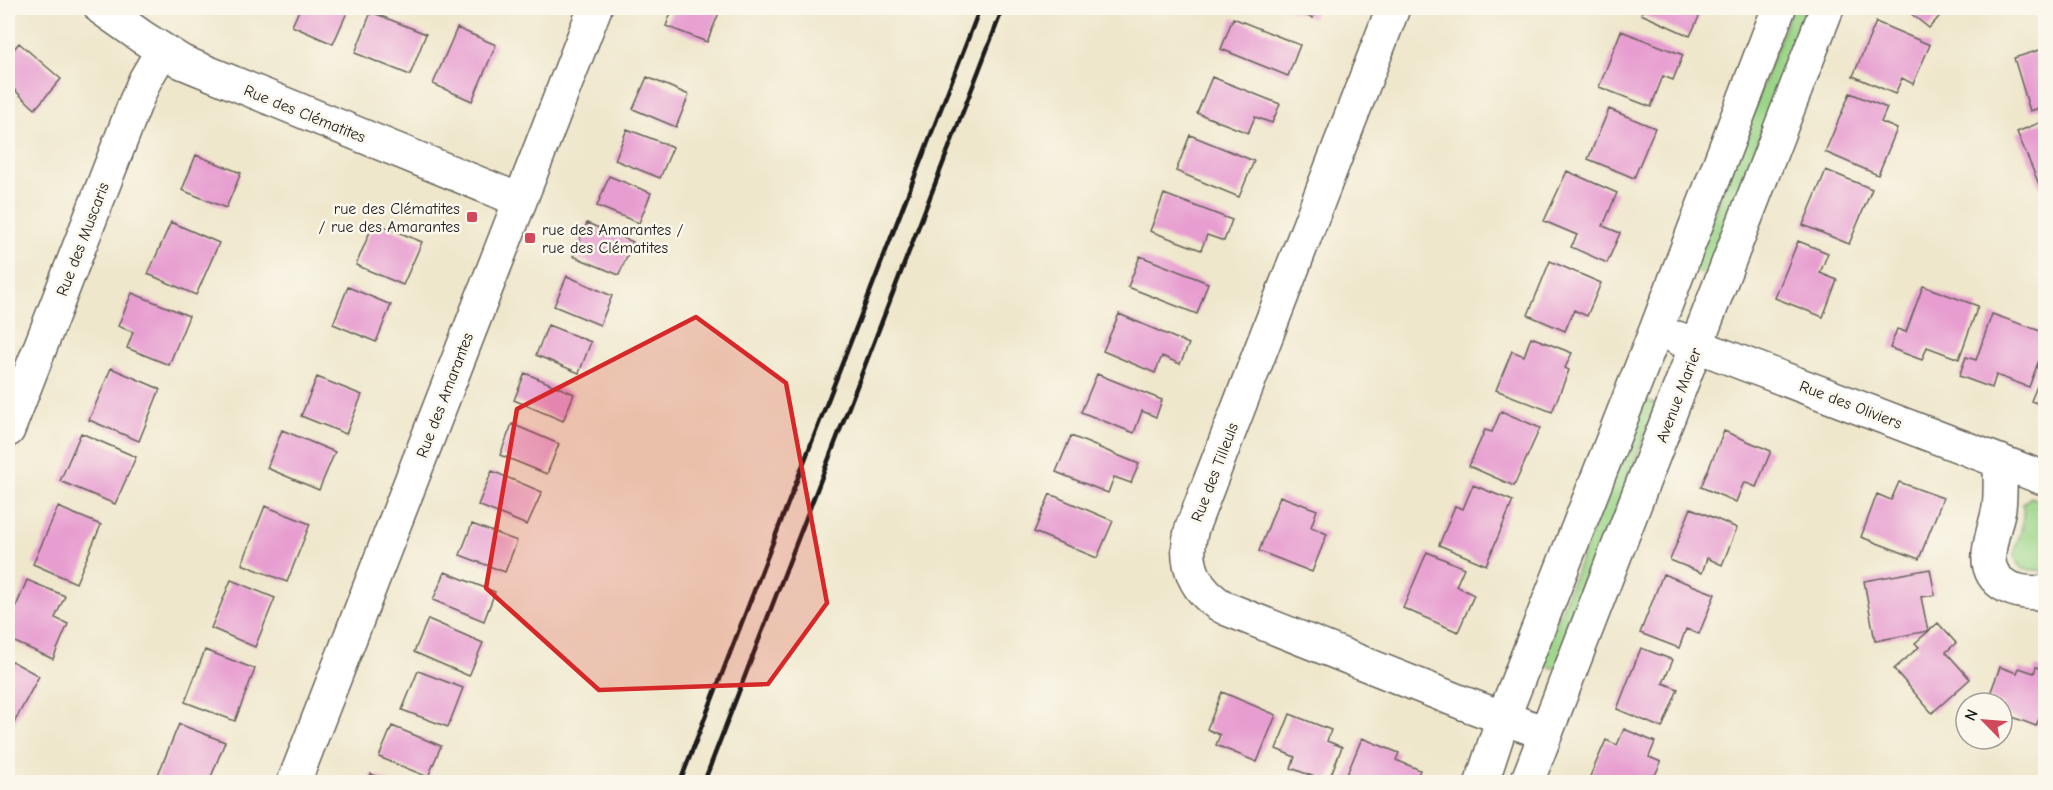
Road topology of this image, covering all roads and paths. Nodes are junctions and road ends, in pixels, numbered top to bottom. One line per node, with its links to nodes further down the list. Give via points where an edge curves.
1 (101, 8): 6 (street, Rue des Clématites)
2 (595, 8): 7 (street, Rue des Amarantes)
3 (1393, 8): 14 (street, Rue des Tilleuls, via 1196,518 1188,555 1202,590 1216,603)
4 (1779, 8): 8 (street)
5 (1827, 8): 9 (street, Avenue Marier)
6 (162, 51): 7 (street, Rue des Clématites); 10 (street, Rue des Muscaris, via 136,101)
7 (519, 200): 16 (street, Rue des Amarantes)
8 (1656, 330): 9 (street, Rue des Oliviers); 14 (street)
9 (1697, 346): 11 (street, Rue des Oliviers); 15 (street, Avenue Marier)
10 (8, 430)
11 (2000, 461): 12 (street, Rue des Oliviers); 13 (street, via 1999,506 1990,566 1998,582 2008,588)
12 (2046, 479)
13 (2046, 592)
14 (1503, 718): 15 (street, Rue des Tilleuls); 17 (street)
15 (1545, 733): 18 (street, Avenue Marier)
16 (294, 783)
17 (1482, 783)
18 (1527, 783)

